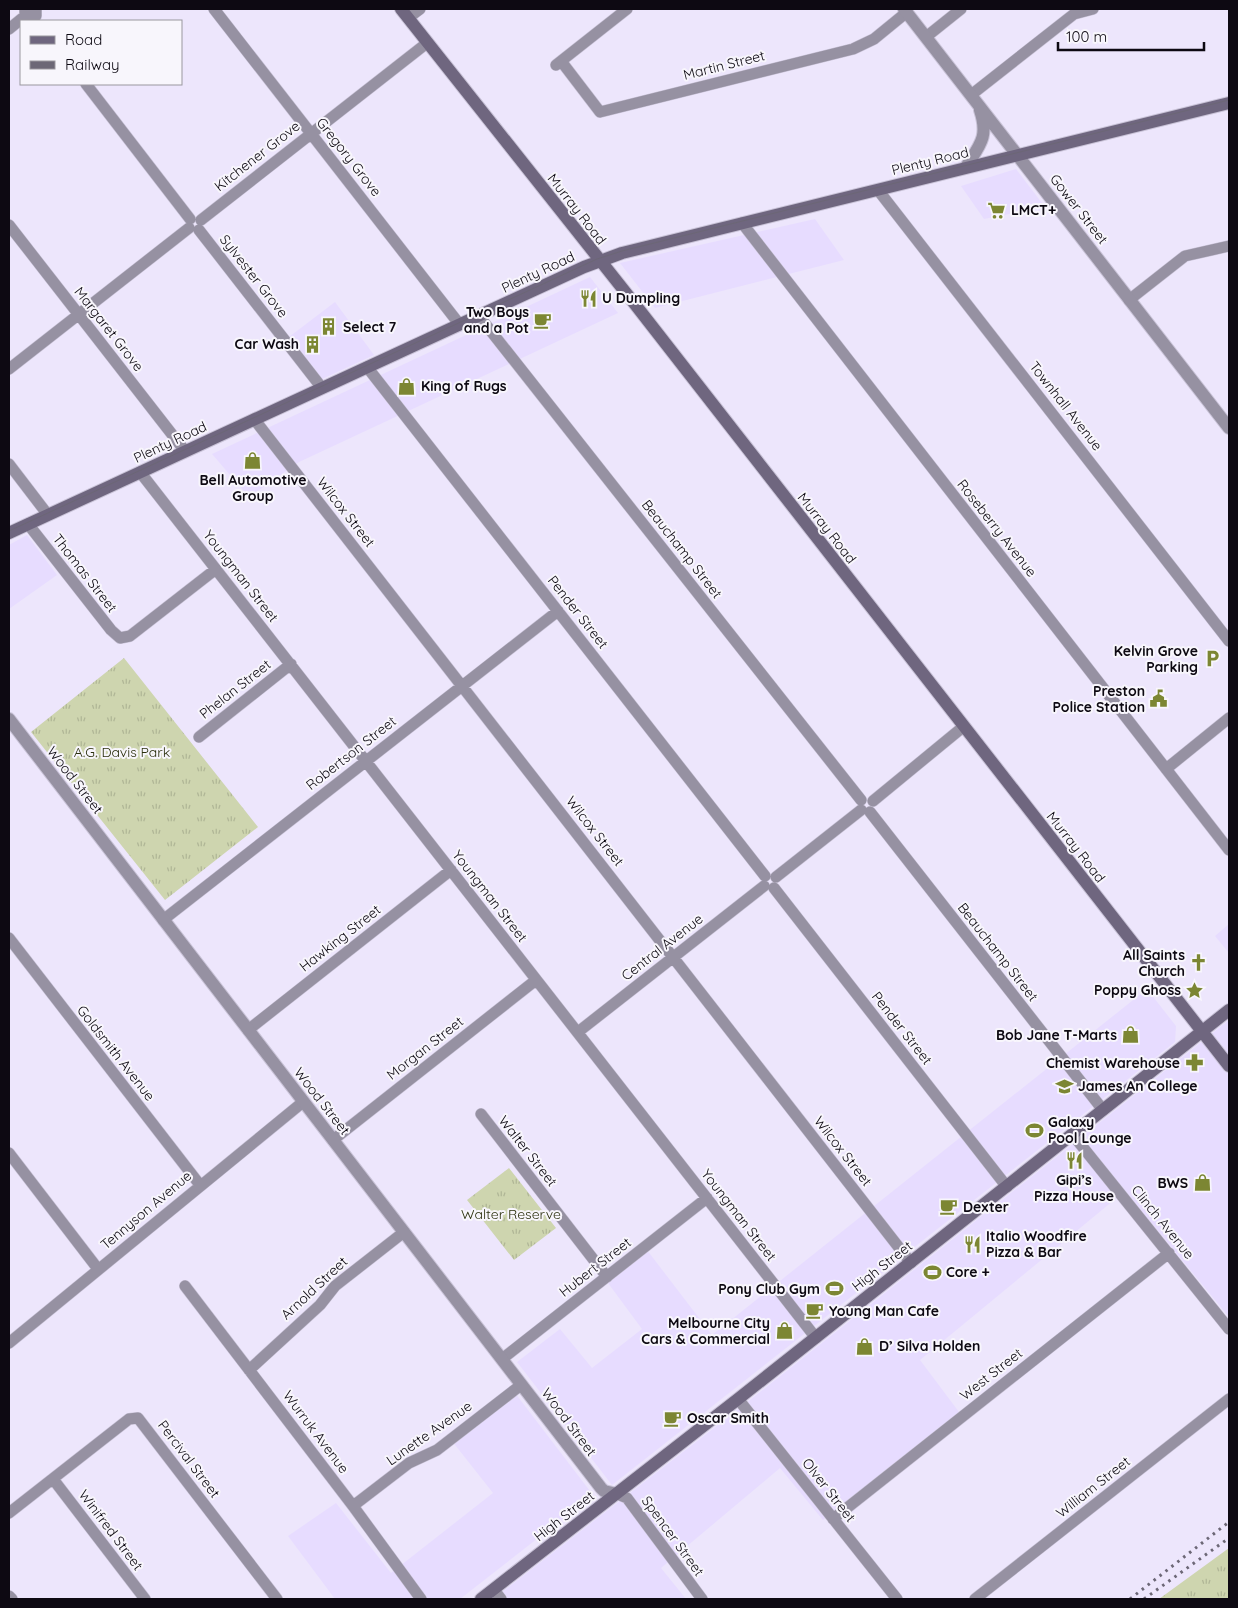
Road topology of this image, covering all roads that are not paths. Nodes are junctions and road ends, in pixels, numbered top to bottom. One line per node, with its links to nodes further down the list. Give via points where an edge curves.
1 (214, 9): 17 (street, Gregory Grove)
2 (420, 9): 8 (street)
3 (627, 9): 6 (street, Martin Street, via 558,64 600,112 853,49 874,39)
4 (961, 9): 12 (street)
5 (1094, 9): 15 (street, via 1074,14)
6 (906, 10): 12 (street, Gower Street)
7 (33, 13): 9 (street)
8 (404, 14): 13 (main road, Murray Road)
9 (22, 20)
10 (20, 22): 11 (street)
11 (9, 29)
12 (926, 37): 15 (street, Gower Street)
13 (427, 43): 17 (street, Kitchener Grove); 25 (main road, Murray Road)
14 (87, 85): 21 (street, Sylvester Grove)
15 (974, 98): 18 (street, Gower Street); 19 (street, via 983,120 984,136 980,148)
16 (1229, 103): 18 (main road, Plenty Road)
17 (312, 133): 21 (street, Kitchener Grove); 29 (street, Gregory Grove)
18 (1018, 155): 19 (main road, Plenty Road); 26 (street, Gower Street)
19 (966, 167): 20 (main road, Plenty Road)
20 (878, 190): 22 (main road, Plenty Road); 43 (street, Townhall Avenue)
21 (195, 224): 27 (street, Kitchener Grove); 32 (street, Sylvester Grove)
22 (742, 224): 25 (main road, Plenty Road); 51 (street, Roseberry Avenue)
23 (9, 225): 27 (street, Margaret Grove)
24 (1229, 246): 26 (street, via 1186,256)
25 (599, 261): 28 (main road, Plenty Road); 48 (main road, Murray Road)
26 (1130, 300): 34 (street, Gower Street)
27 (78, 314): 31 (street, Kitchener Grove); 35 (street, Margaret Grove)
28 (479, 316): 29 (main road, Plenty Road); 52 (street, Beauchamp Street)
29 (460, 325): 30 (main road, Plenty Road)
30 (367, 367): 32 (main road, Plenty Road); 42 (street, Pender Street)
31 (9, 369)
32 (322, 388): 33 (main road, Plenty Road)
33 (254, 419): 35 (main road, Plenty Road); 45 (street, Wilcox Street)
34 (1229, 428)
35 (185, 451): 37 (main road, Plenty Road)
36 (9, 464): 38 (street)
37 (140, 472): 38 (main road, Plenty Road); 41 (street, Youngman Street)
38 (48, 515): 39 (main road, Plenty Road)
39 (28, 524): 40 (main road, Plenty Road); 41 (street, Thomas Street, via 120,638 130,636)
40 (9, 533)
41 (216, 568): 44 (street, Youngman Street)
42 (558, 611): 45 (street, Robertson Street); 55 (street, Pender Street)
43 (1229, 642)
44 (291, 664): 49 (street, Phelan Street); 50 (street, Youngman Street)
45 (462, 686): 50 (street, Robertson Street); 58 (street, Wilcox Street)
46 (1229, 718): 51 (street)
47 (9, 719): 56 (street, Wood Street)
48 (963, 727): 52 (street, via 873,801 874,808); 63 (main road, Murray Road)
49 (199, 737)
50 (366, 760): 54 (street, Youngman Street); 56 (street, Robertson Street)
51 (1166, 769): 53 (street, Roseberry Avenue)
52 (864, 808): 55 (street, Central Avenue); 66 (street, Beauchamp Street)
53 (1229, 850)
54 (451, 870): 59 (street, Youngman Street); 61 (street, Hawking Street)
55 (770, 882): 58 (street, Central Avenue); 73 (street, Pender Street)
56 (163, 920): 61 (street, Wood Street)
57 (9, 938): 72 (street, Goldsmith Avenue)
58 (674, 957): 62 (street, Central Avenue); 77 (street, Wilcox Street)
59 (536, 980): 62 (street, Youngman Street); 69 (street, Morgan Street)
60 (1229, 1010): 63 (main road, High Street)
61 (248, 1030): 65 (street, Wood Street)
62 (578, 1032): 74 (street, Youngman Street)
63 (1202, 1033): 64 (main road, Murray Road); 66 (main road, High Street)
64 (1229, 1066)
65 (303, 1102): 69 (street, Wood Street); 72 (street, Tennyson Avenue)
66 (1103, 1110): 68 (main road, High Street)
67 (481, 1114): 79 (street, Walter Street)
68 (1073, 1135): 73 (main road, High Street); 76 (street, Clinch Avenue)
69 (332, 1140): 75 (street, Wood Street)
70 (9, 1154): 71 (street)
71 (13, 1167): 78 (street)
72 (200, 1185): 78 (street, Tennyson Avenue)
73 (1007, 1187): 77 (main road, High Street)
74 (707, 1198): 79 (street, Hubert Street); 82 (street, Youngman Street)
75 (404, 1232): 84 (street, Wood Street); 85 (street, Arnold Street, via 335,1286 320,1305)
76 (1168, 1253): 81 (street, Clinch Avenue); 93 (street, West Street)
77 (911, 1263): 82 (main road, High Street)
78 (98, 1269): 83 (street, Tennyson Avenue)
79 (607, 1277): 84 (street, Hubert Street)
80 (185, 1286): 85 (street, Wurruk Avenue)
81 (1229, 1329)
82 (816, 1338): 87 (main road, High Street)
83 (9, 1343)
84 (502, 1360): 86 (street, Wood Street)
85 (250, 1370): 91 (street, Wurruk Avenue)
86 (521, 1384): 90 (street, Wood Street, via 601,1488); 91 (street, Lunette Avenue, via 437,1450 409,1463)
87 (738, 1399): 90 (main road, High Street); 93 (street, Olver Street)
88 (1229, 1399): 101 (street, William Street)
89 (53, 1479): 92 (street, Percival Street); 95 (street, Winifred Street); 96 (street, Percival Street, via 129,1418 138,1418)
90 (616, 1494): 94 (main road, High Street); 99 (street, Spencer Street, via 627,1498)
91 (353, 1506): 97 (street, Wurruk Avenue)
92 (9, 1513)
93 (833, 1519): 100 (street, Olver Street)
94 (497, 1594): 98 (main road, High Street)
95 (144, 1599)
96 (277, 1599)
97 (421, 1599)
98 (481, 1599)
99 (702, 1599)
100 (897, 1599)
101 (976, 1599)

